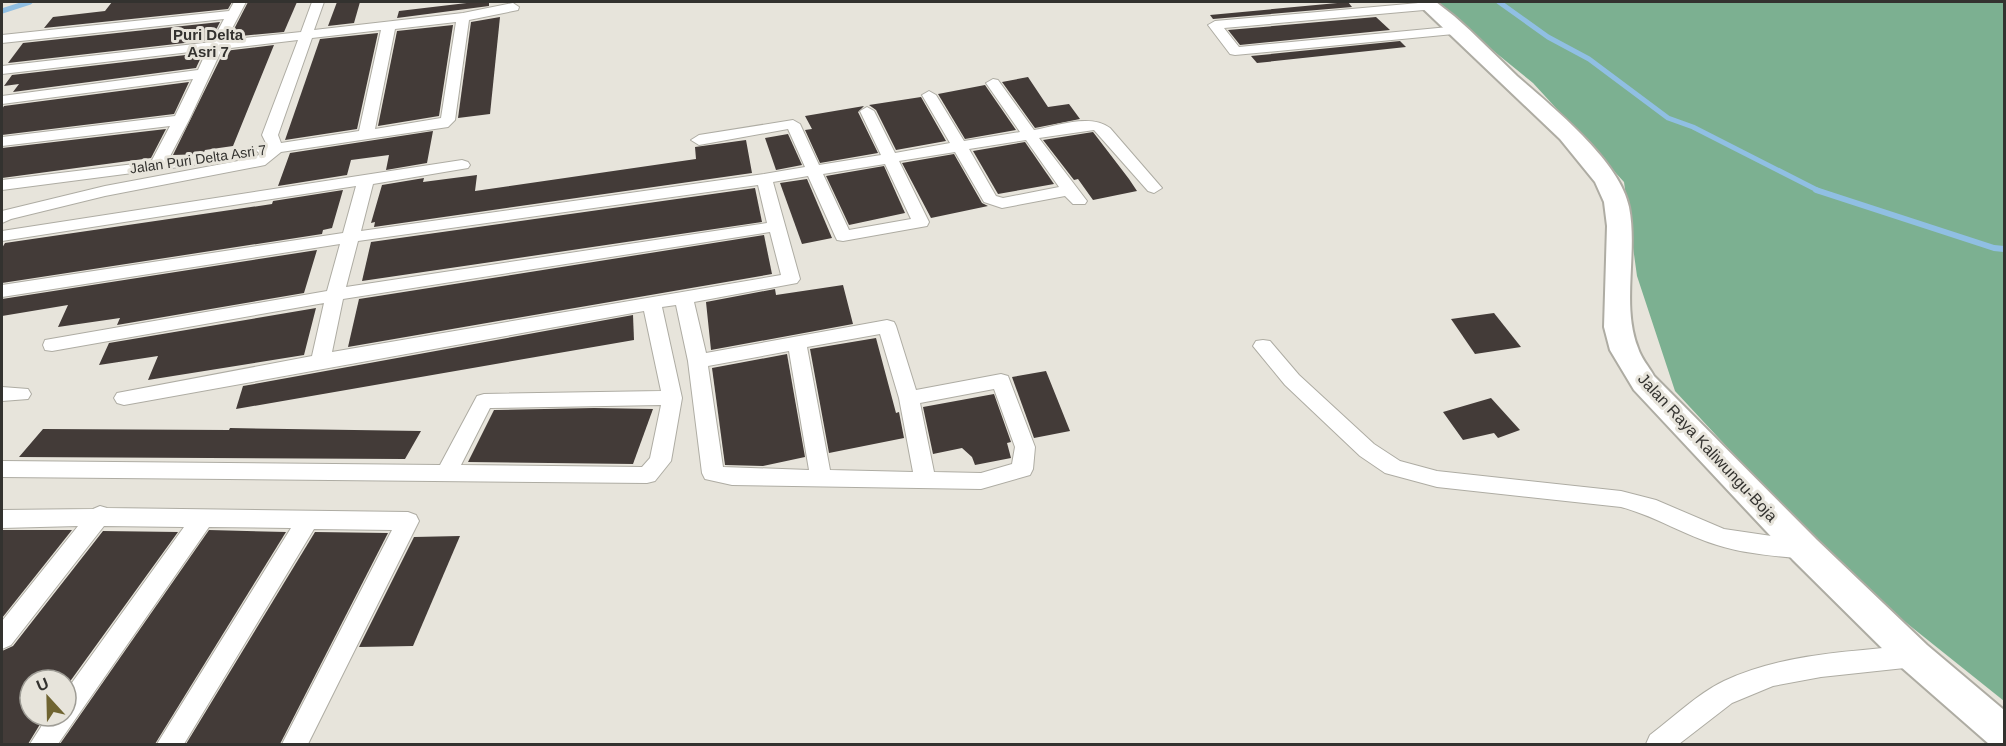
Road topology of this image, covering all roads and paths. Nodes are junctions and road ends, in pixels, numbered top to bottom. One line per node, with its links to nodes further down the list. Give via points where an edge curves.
1 (318, 2): 8 (street, Jalan Puri Delta Asri 7)
2 (1427, 4): 7 (main road, Jalan Raya Kaliwungu-Boja); 7 (street, via 1215,25 1235,51)
3 (513, 7): 5 (street)
4 (237, 8): 9 (street); 10 (street)
5 (463, 17): 6 (street); 19 (street, via 448,120 443,124)
6 (389, 25): 8 (street); 19 (street)
7 (1459, 30): 56 (main road, Jalan Raya Kaliwungu-Boja, via 1581,150 1612,194 1619,226 1618,327 1633,368)
8 (305, 35): 10 (street); 23 (street, Jalan Puri Delta Asri 7, via 270,135)
9 (2, 39)
10 (218, 45): 11 (street); 12 (street)
11 (2, 70)
12 (202, 74): 15 (street); 17 (street)
13 (993, 83): 18 (street)
14 (930, 95): 22 (street)
15 (2, 99)
16 (867, 111): 24 (street)
17 (182, 120): 21 (street); 26 (street)
18 (1028, 134): 22 (street); 22 (street, via 1074,196 1002,203 990,199); 31 (street, via 1098,126)
19 (366, 135): 23 (street)
20 (699, 140): 27 (street, via 793,124)
21 (2, 141)
22 (959, 146): 24 (street)
23 (276, 148): 26 (street, Jalan Puri Delta Asri 7); 32 (street, via 259,162 105,191)
24 (892, 158): 27 (street); 27 (street, via 921,222 843,236)
25 (462, 165): 29 (street)
26 (157, 166): 30 (street, Jalan Puri Delta Asri 7)
27 (814, 171): 28 (street)
28 (764, 178): 33 (street); 35 (street)
29 (366, 180): 34 (street); 35 (street)
30 (2, 185)
31 (1154, 188)
32 (2, 218)
33 (778, 226): 37 (street); 38 (street, via 791,279)
34 (2, 236)
35 (351, 237): 36 (street); 37 (street)
36 (2, 291)
37 (335, 294): 41 (street); 43 (street)
38 (684, 298): 39 (street); 44 (street)
39 (652, 304): 43 (street); 46 (street)
40 (797, 342): 44 (street); 47 (street, via 887,326); 50 (street)
41 (52, 345)
42 (1263, 346): 56 (street, via 1359,443 1393,467 1437,479 1621,500 1648,506 1720,537)
43 (321, 361): 45 (street)
44 (698, 361): 50 (street, via 713,473 732,477)
45 (124, 398)
46 (672, 398): 49 (street, via 484,401); 49 (street, via 660,461 647,475)
47 (909, 398): 51 (street); 51 (street, via 1001,381 1025,447 1022,469 981,481)
48 (2, 469): 49 (street)
49 (447, 471)
50 (820, 478): 51 (street)
51 (925, 480)
52 (100, 515): 53 (street); 54 (street); 57 (street)
53 (2, 519)
54 (202, 519): 55 (street); 59 (street)
55 (307, 521): 63 (street); 64 (street, via 408,521)
56 (1805, 550): 58 (main road, Jalan Raya Kaliwungu-Boja)
57 (2, 638)
58 (1914, 656): 61 (main road, Jalan Raya Kaliwungu-Boja); 65 (street, via 1809,668 1752,680 1715,699)
59 (78, 695)
60 (54, 728): 62 (street)
61 (2004, 733)
62 (43, 744)
63 (170, 744)
64 (295, 744)
65 (1659, 744)

